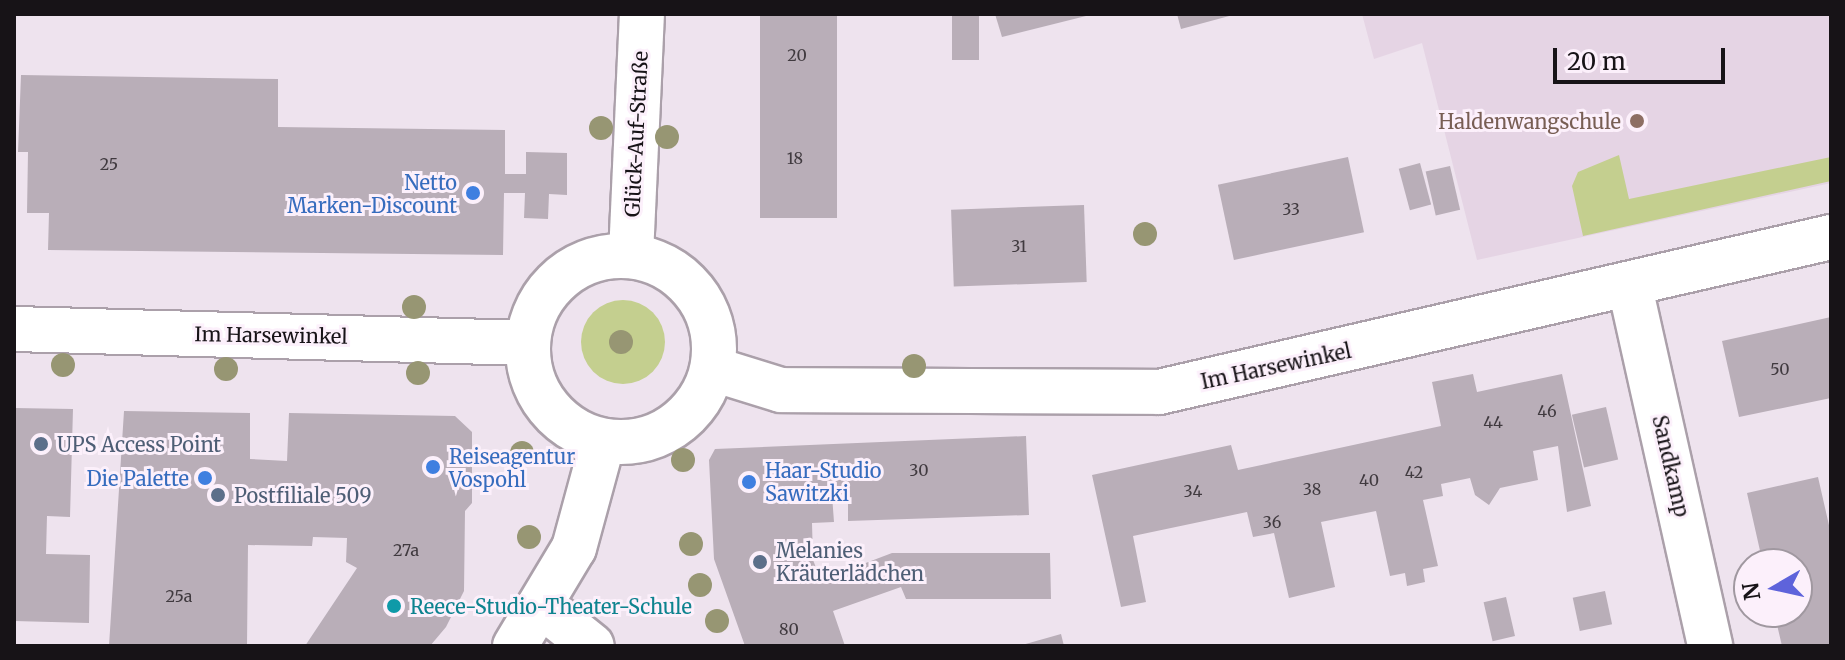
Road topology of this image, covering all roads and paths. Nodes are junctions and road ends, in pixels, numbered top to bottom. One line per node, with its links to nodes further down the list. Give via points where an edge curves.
1 (642, 14): 3 (street, Glück-Auf-Straße)
2 (1831, 237): 4 (street, Im Harsewinkel)
3 (631, 255): 6 (street, via 573,268 550,287); 7 (street, via 661,263 706,307)
4 (1630, 287): 7 (street, Im Harsewinkel, via 1159,392 781,390); 12 (street, Sandkamp)
5 (14, 329): 6 (street, Im Harsewinkel)
6 (527, 343): 8 (street, via 535,382 556,416)
7 (713, 369): 8 (street, via 702,396 660,434)
8 (603, 441): 9 (street, via 574,548)
9 (541, 605): 10 (street); 11 (street)
10 (515, 646)
11 (592, 646)
12 (1710, 646)

